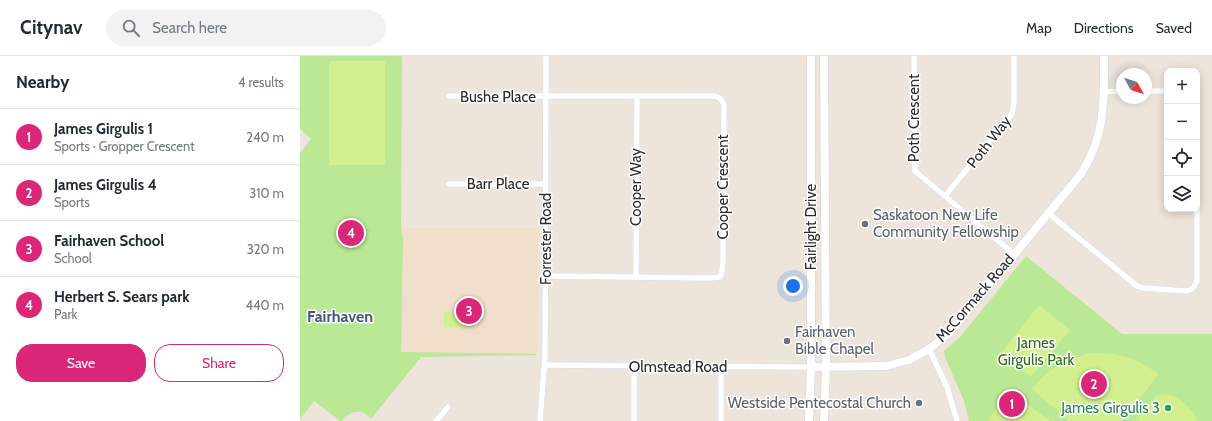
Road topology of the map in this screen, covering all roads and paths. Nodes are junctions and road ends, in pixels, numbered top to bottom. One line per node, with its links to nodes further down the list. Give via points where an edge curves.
1 (546, 56): 12 (street, Forrester Road)
2 (811, 56): 28 (main road, Fairlight Drive)
3 (824, 56): 29 (main road, Fairlight Drive)
4 (914, 56): 18 (street, Poth Crescent, via 915,171)
5 (1014, 56): 18 (street, Poth Way, via 1012,114)
6 (1104, 56): 10 (main road, McCormack Road)
7 (1116, 91): 10 (street)
8 (1152, 91): 9 (street)
9 (1164, 91)
10 (1104, 92): 20 (main road, McCormack Road, via 1102,121 1094,151 1081,174)
11 (449, 96): 12 (street, Bushe Place)
12 (546, 97): 13 (street, Cooper Crescent); 17 (street, Forrester Road)
13 (637, 97): 23 (street, Cooper Way); 23 (street, Cooper Crescent, via 715,96 724,104 723,260 720,276)
14 (1197, 104): 15 (street)
15 (1197, 140)
16 (449, 184): 17 (street, Barr Place)
17 (546, 184): 22 (street, Forrester Road)
18 (945, 196): 21 (street, Poth Crescent)
19 (1197, 212): 20 (street, via 1197,282 1187,291 1137,286)
20 (1048, 213): 21 (main road, McCormack Road)
21 (1014, 254): 24 (main road, McCormack Road, via 949,333)
22 (546, 276): 23 (street, Cooper Crescent); 25 (street, Forrester Road)
23 (636, 276)
24 (929, 349): 29 (main road, McCormack Road, via 908,360 886,366); 37 (street, via 947,387)
25 (545, 365): 26 (street, Olmstead Road); 32 (street, Forrester Road)
26 (634, 367): 27 (street, Olmstead Road); 33 (street)
27 (721, 367): 28 (street, Olmstead Road); 34 (street)
28 (811, 367): 29 (main road, McCormack Road); 35 (main road, Fairlight Drive)
29 (826, 367): 36 (main road, Fairlight Drive)
30 (448, 407): 31 (street)
31 (436, 421)
32 (540, 421)
33 (634, 421)
34 (721, 421)
35 (809, 421)
36 (824, 421)
37 (956, 421)

